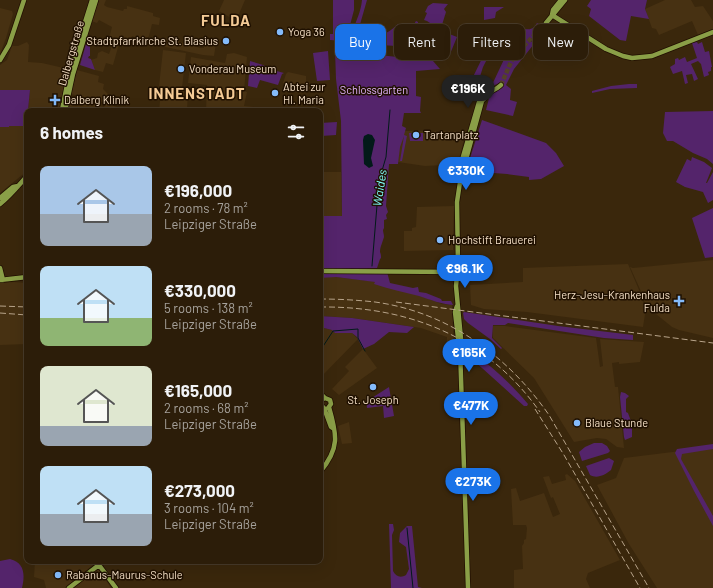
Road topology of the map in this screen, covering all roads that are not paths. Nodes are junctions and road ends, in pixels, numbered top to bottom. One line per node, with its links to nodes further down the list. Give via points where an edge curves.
1 (24, 0): 9 (main road, via 9,45)
2 (92, 0): 12 (main road, Dalbergstraße, via 70,70)
3 (96, 0): 13 (main road, Dalbergstraße)
4 (561, 0): 6 (main road)
5 (565, 0): 6 (main road)
6 (552, 15): 7 (main road); 8 (main road, via 606,49 632,58 652,56)
7 (546, 23)
8 (713, 32)
9 (0, 60)
10 (501, 85): 11 (main road)
11 (489, 92): 14 (main road, via 482,101); 14 (main road, via 480,99 460,167)
12 (64, 108)
13 (64, 108)
14 (462, 169): 21 (main road, via 457,202)
15 (24, 179): 16 (main road)
16 (18, 186): 17 (main road); 18 (main road)
17 (0, 198)
18 (0, 204)
19 (0, 268): 23 (main road)
20 (323, 271): 21 (main road)
21 (458, 272): 34 (main road, via 456,286 461,339)
22 (24, 277): 23 (main road)
23 (1, 280)
24 (323, 398): 26 (main road, via 331,401)
25 (323, 406): 26 (main road)
26 (327, 408): 27 (main road, via 329,421); 27 (main road, via 335,425)
27 (334, 429): 28 (main road, via 335,447)
28 (329, 460): 29 (main road); 30 (main road)
29 (323, 465)
30 (323, 469)
31 (99, 565): 32 (main road); 33 (main road)
32 (69, 588)
33 (116, 588)
34 (468, 588)

